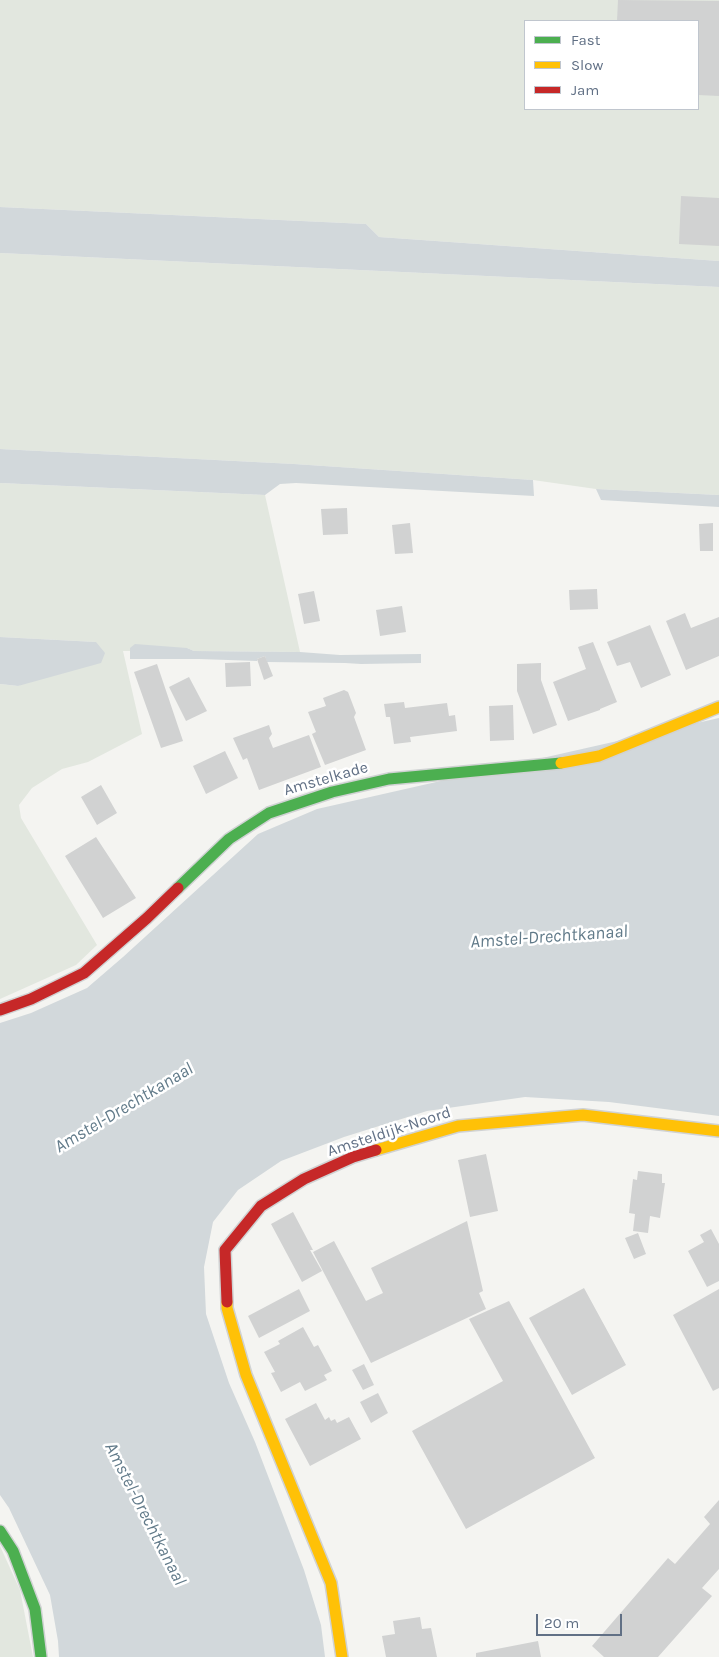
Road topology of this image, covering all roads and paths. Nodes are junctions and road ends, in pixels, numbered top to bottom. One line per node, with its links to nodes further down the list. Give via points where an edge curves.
1 (719, 707): 2 (street, Amstelkade, via 598,756 553,764 389,779 332,792 269,813 229,839 84,973)
2 (0, 1010)
3 (719, 1132): 6 (street, Amsteldijk-Noord, via 583,1115 458,1126 353,1157 304,1179 260,1206 225,1250 227,1308 246,1375 330,1582)
4 (0, 1531): 5 (street, via 13,1551 35,1609)
5 (41, 1657)
6 (342, 1657)

